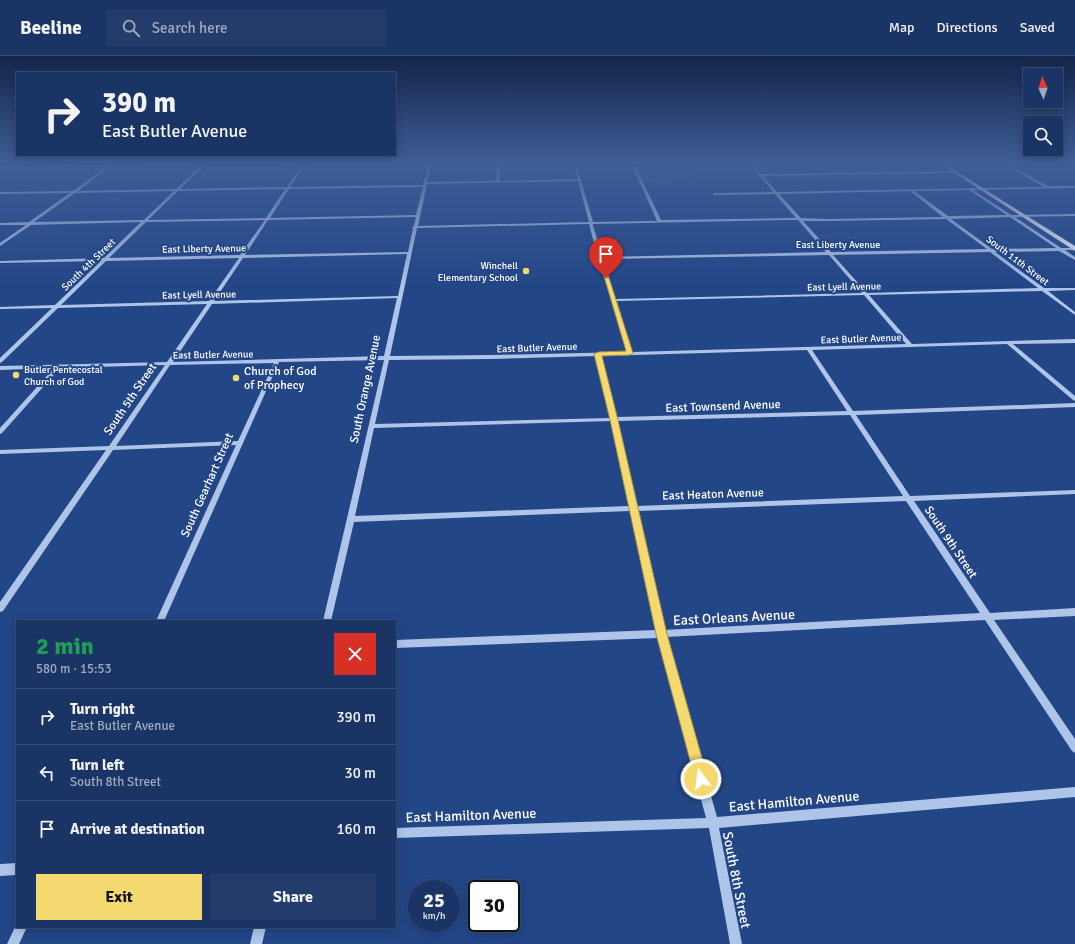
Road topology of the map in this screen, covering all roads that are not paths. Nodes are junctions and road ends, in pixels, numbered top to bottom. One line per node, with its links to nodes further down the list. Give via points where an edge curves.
1 (56, 204): 20 (street)
2 (161, 204): 17 (street, South 4th Street)
3 (277, 204): 16 (street, South 5th Street)
4 (420, 204): 12 (street, South Orange Avenue)
5 (586, 204): 21 (street)
6 (652, 204): 19 (street)
7 (786, 204): 18 (street)
8 (930, 204): 15 (street, South 11th Street)
9 (992, 204): 14 (street)
10 (1006, 204): 13 (main road)
11 (1075, 215): 13 (street)
12 (417, 216): 16 (street); 23 (street, South Orange Avenue)
13 (1024, 216): 14 (street); 26 (main road)
14 (1011, 217): 15 (street); 25 (street)
15 (948, 218): 18 (street); 27 (street, South 11th Street)
16 (268, 219): 17 (street); 30 (street, South 5th Street)
17 (146, 220): 20 (street); 32 (street, South 4th Street)
18 (799, 220): 19 (street); 29 (street)
19 (660, 222): 21 (street)
20 (30, 223): 22 (street); 24 (street)
21 (591, 223): 23 (street); 31 (street)
22 (0, 224)
23 (414, 226): 28 (street, South Orange Avenue)
24 (0, 245)
25 (1060, 249): 26 (street, East Liberty Avenue); 27 (street, East Liberty Avenue); 33 (street)
26 (1075, 249)
27 (991, 251): 29 (street, East Liberty Avenue); 36 (street, South 11th Street)
28 (408, 253): 30 (street, East Liberty Avenue); 38 (street, South Orange Avenue)
29 (829, 254): 31 (street, East Liberty Avenue); 37 (street)
30 (244, 256): 32 (street, East Liberty Avenue); 40 (street, South 5th Street)
31 (600, 258): 39 (street)
32 (106, 259): 34 (street, East Liberty Avenue); 41 (street, South 4th Street)
33 (1075, 259)
34 (0, 262)
35 (1075, 289): 36 (street, East Lyell Avenue)
36 (1043, 290): 37 (street, East Lyell Avenue); 43 (street, South 11th Street)
37 (865, 294): 39 (street, East Lyell Avenue); 46 (street)
38 (399, 297): 40 (street, East Lyell Avenue); 50 (street, South Orange Avenue)
39 (614, 300): 48 (street)
40 (210, 303): 41 (street, East Lyell Avenue); 53 (street, South 5th Street)
41 (56, 306): 42 (street, East Lyell Avenue); 51 (street, South 4th Street)
42 (0, 308)
43 (1075, 314)
44 (1075, 341): 45 (street, East Butler Avenue)
45 (1008, 343): 46 (street, East Butler Avenue); 56 (street)
46 (911, 346): 47 (street, East Butler Avenue)
47 (808, 348): 48 (street, East Butler Avenue); 58 (street, South 9th Street)
48 (630, 353): 49 (street, East Butler Avenue)
49 (598, 354): 50 (street, East Butler Avenue); 59 (street, South 8th Street)
50 (386, 358): 52 (street, East Butler Avenue); 60 (street, South Orange Avenue)
51 (0, 361)
52 (277, 361): 53 (street, East Butler Avenue); 62 (street, South Gearhart Street)
53 (167, 364): 54 (street, East Butler Avenue); 63 (street, South 5th Street)
54 (59, 366): 55 (street, East Butler Avenue); 61 (street)
55 (0, 368)
56 (1075, 400)
57 (1075, 405): 58 (street, East Townsend Avenue)
58 (852, 413): 59 (street, East Townsend Avenue); 66 (street, South 9th Street)
59 (614, 420): 60 (street, East Townsend Avenue); 67 (street, South 8th Street)
60 (371, 426): 68 (street, South Orange Avenue)
61 (0, 432)
62 (241, 443): 63 (street); 72 (street, South Gearhart Street)
63 (110, 448): 64 (street); 69 (street, South 5th Street)
64 (0, 452)
65 (1075, 492): 66 (street, East Heaton Avenue)
66 (908, 498): 67 (street, East Heaton Avenue); 71 (street, South 9th Street)
67 (633, 508): 68 (street, East Heaton Avenue); 74 (street, South 8th Street)
68 (351, 518): 73 (street, South Orange Avenue)
69 (0, 609)
70 (1075, 612): 71 (street, East Orleans Avenue)
71 (986, 616): 74 (street, East Orleans Avenue); 76 (street, South 9th Street)
72 (160, 620)
73 (328, 620)
74 (661, 634): 75 (street, East Orleans Avenue); 78 (street, South 8th Street)
75 (396, 644)
76 (1075, 748)
77 (1075, 792): 78 (street, East Hamilton Avenue)
78 (713, 823): 79 (street, East Hamilton Avenue); 86 (street, South 8th Street)
79 (396, 833)
80 (16, 869): 81 (street)
81 (0, 870)
82 (21, 928): 84 (street)
83 (260, 928): 85 (street)
84 (13, 944)
85 (256, 944)
86 (736, 944)

